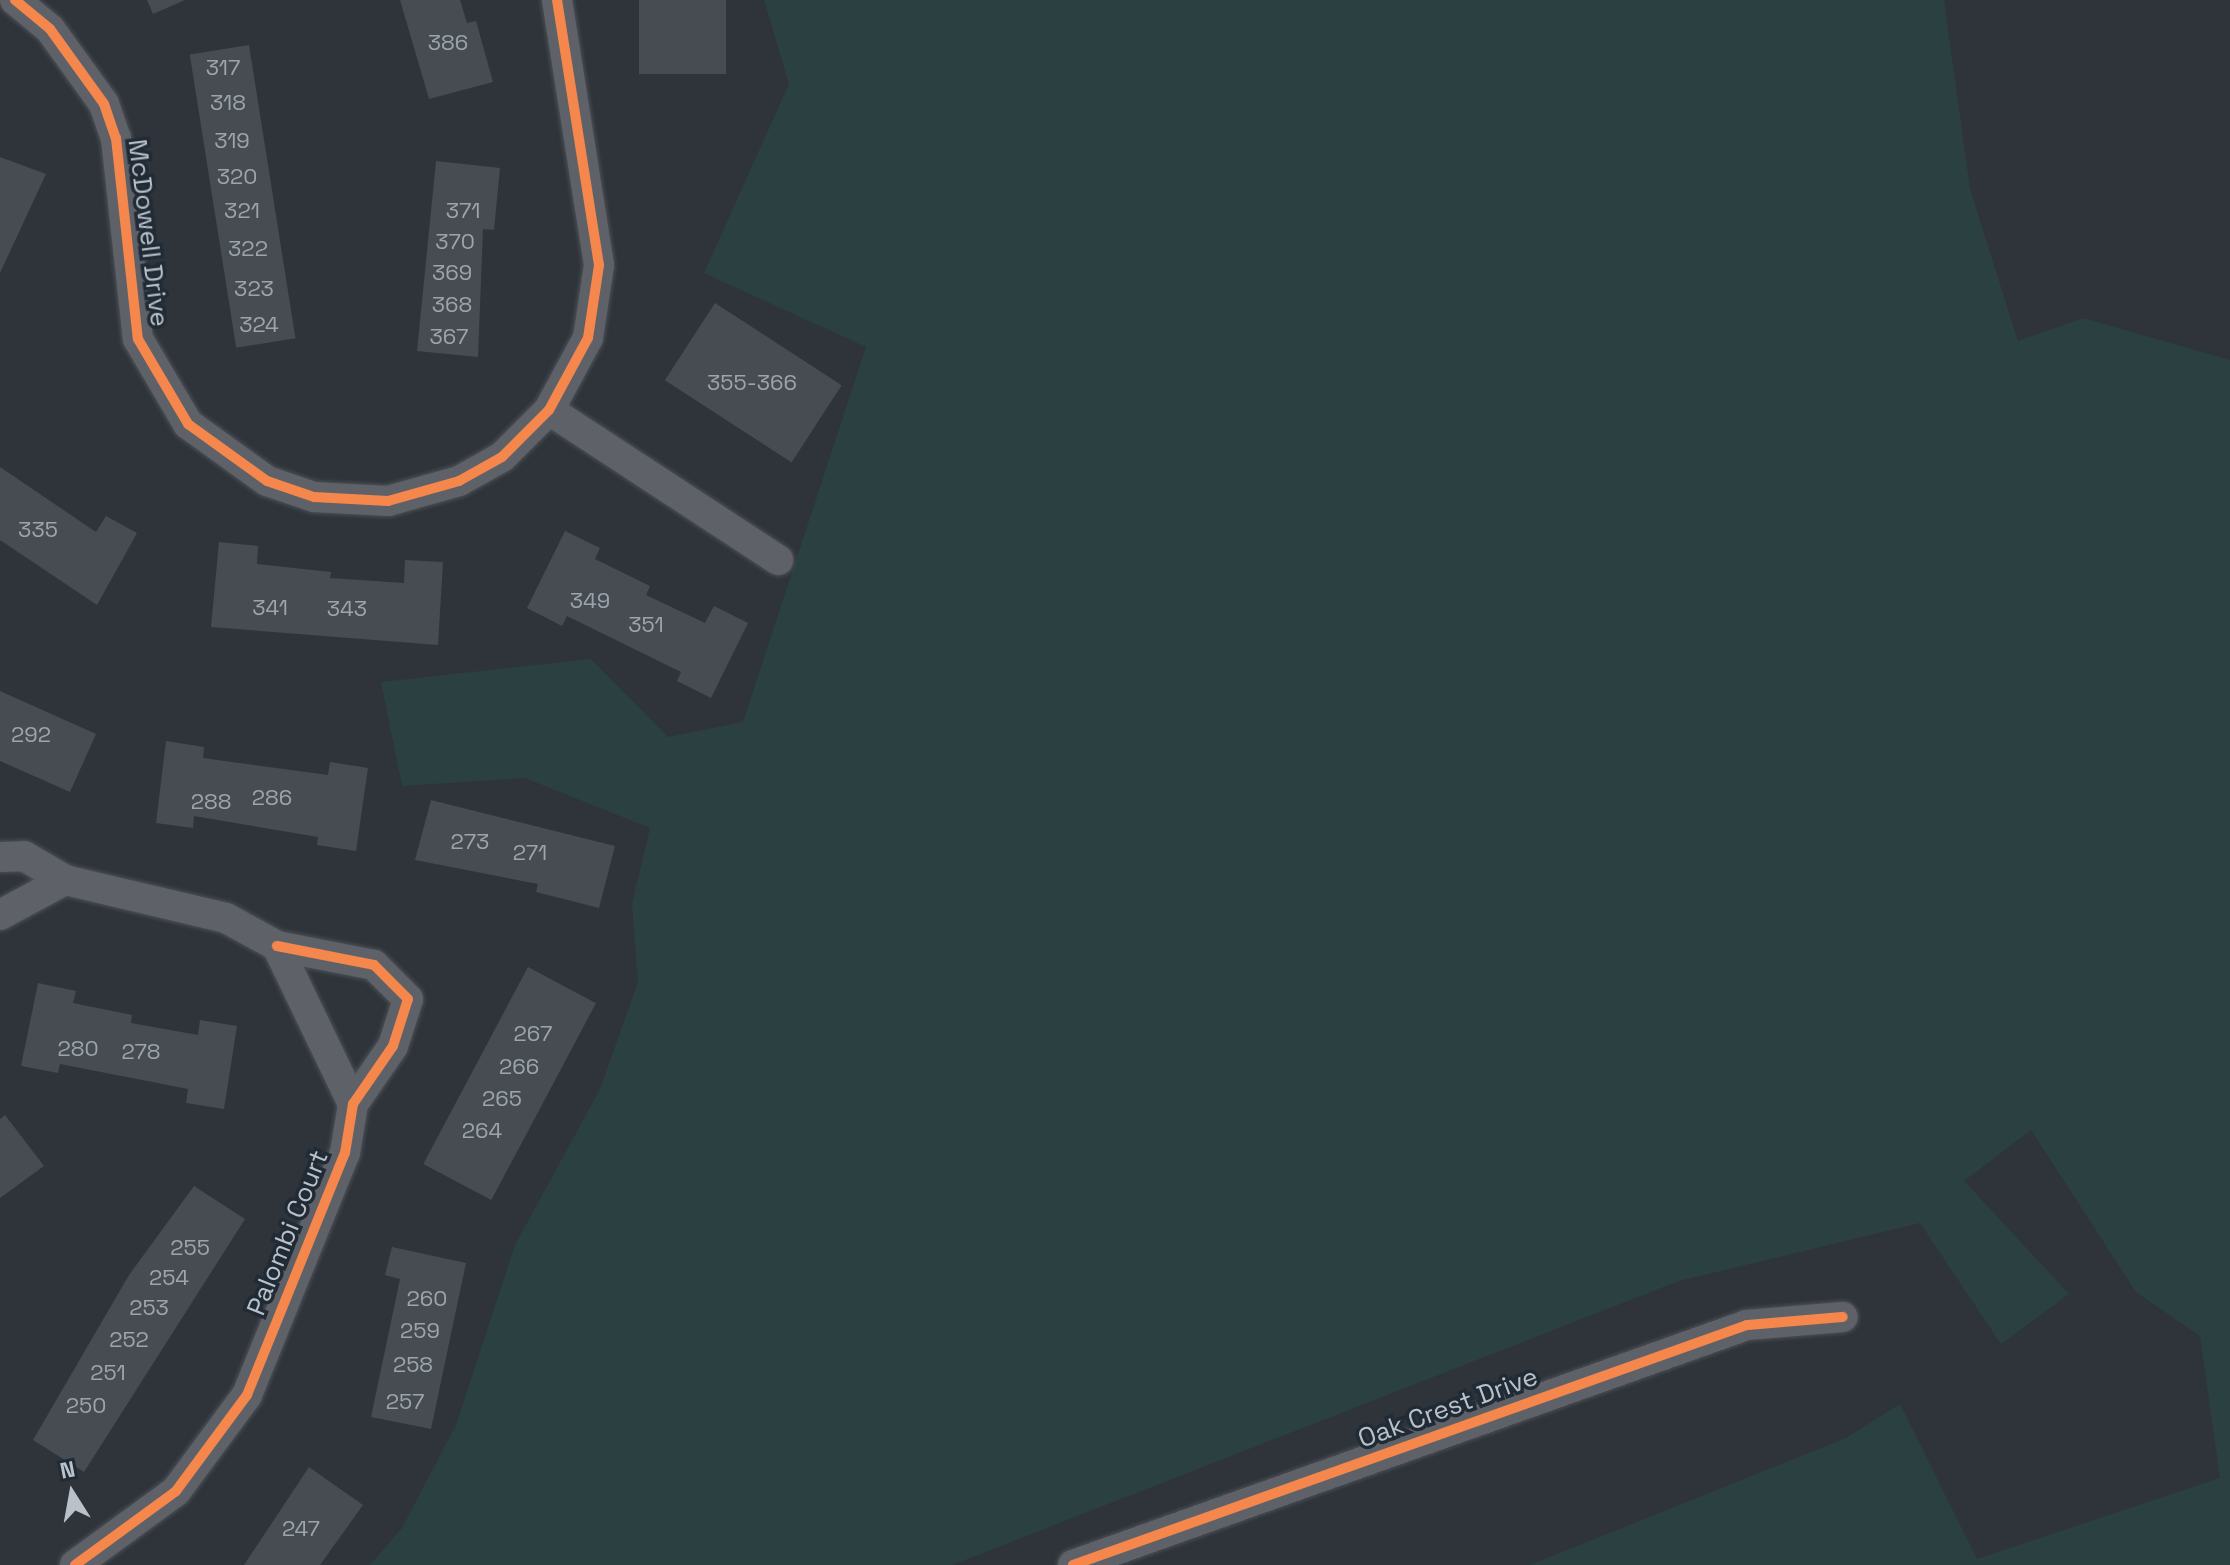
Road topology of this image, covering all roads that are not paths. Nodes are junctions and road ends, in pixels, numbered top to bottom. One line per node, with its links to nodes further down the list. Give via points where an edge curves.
1 (15, 0): 3 (street, McDowell Drive, via 50,29 104,104 116,138 138,339 180,414 224,457 314,497 388,501 459,481 502,457)
2 (557, 0): 3 (street, McDowell Drive, via 599,265 588,338)
3 (549, 410): 4 (street)
4 (778, 560)
5 (0, 857): 6 (street, Palombi Court, via 24,856)
6 (65, 880): 7 (street); 8 (street, Palombi Court, via 226,918)
7 (0, 915)
8 (277, 946): 9 (street); 9 (street, Palombi Court, via 374,965 408,999 393,1046)
9 (353, 1104): 11 (street, Palombi Court, via 345,1153 247,1395 176,1491)
10 (1843, 1317): 12 (street, Oak Crest Drive, via 1747,1325)
11 (75, 1565)
12 (1073, 1565)

